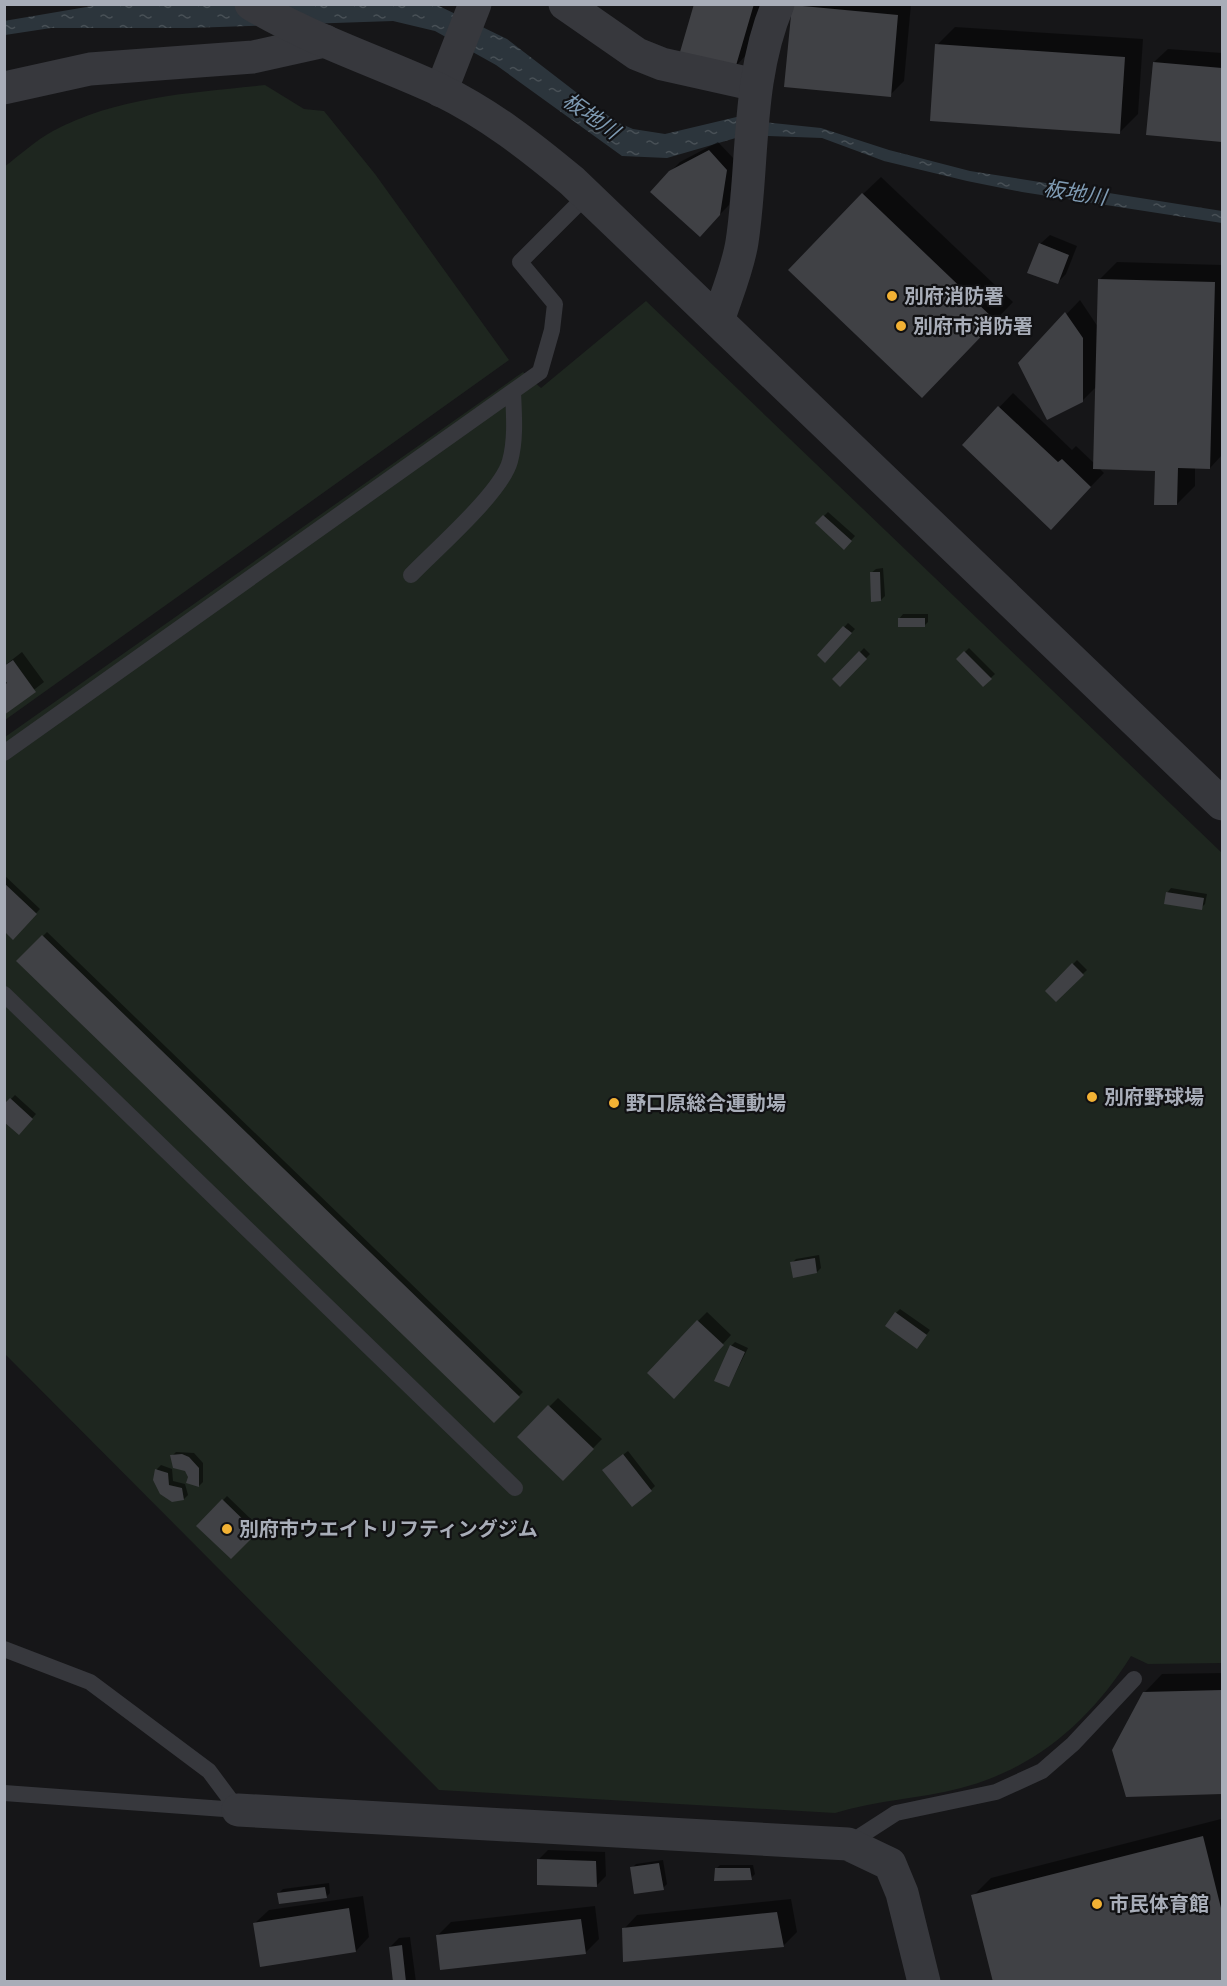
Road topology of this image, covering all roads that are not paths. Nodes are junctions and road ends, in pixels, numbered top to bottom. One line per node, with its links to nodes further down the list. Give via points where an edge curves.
1 (251, 4): 5 (street)
2 (475, 4): 6 (street)
3 (565, 4): 8 (street, via 645,57)
4 (778, 4): 8 (street, via 767,30)
5 (325, 42): 6 (street); 7 (street, via 253,57 90,69)
6 (446, 79): 9 (street)
7 (4, 88)
8 (755, 98): 10 (street, via 742,244)
9 (587, 195): 10 (street); 11 (lane, via 520,262 555,304 540,372)
10 (718, 321): 14 (street)
11 (513, 392): 12 (lane, via 513,446 510,463 499,484); 13 (lane)
12 (411, 575)
13 (4, 753)
14 (1222, 804)
15 (4, 994): 16 (lane)
16 (515, 1488)
17 (4, 1649): 20 (lane, via 90,1682 209,1771)
18 (1134, 1678): 21 (lane, via 1073,1744 1042,1771 996,1792 896,1813)
19 (4, 1793): 20 (lane)
20 (238, 1810): 21 (street)
21 (849, 1844): 22 (street, via 890,1864 902,1893)
22 (924, 1982)

